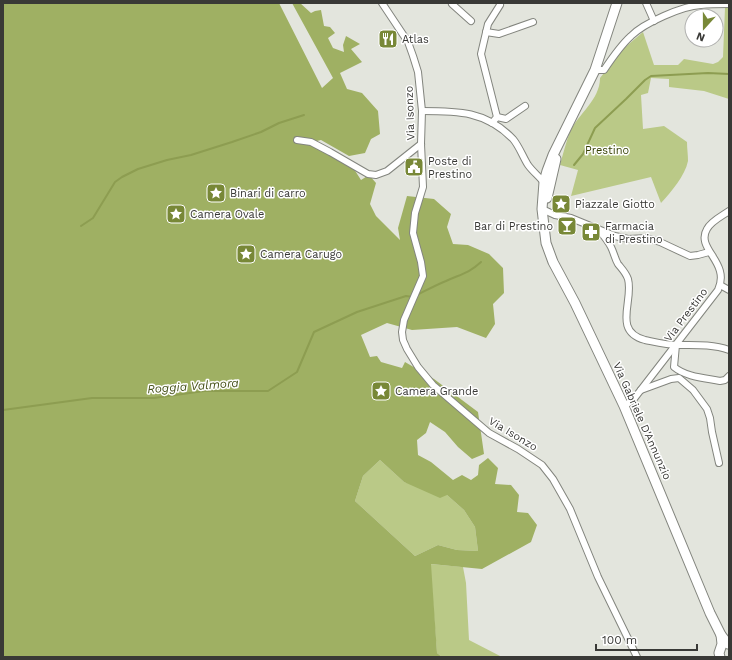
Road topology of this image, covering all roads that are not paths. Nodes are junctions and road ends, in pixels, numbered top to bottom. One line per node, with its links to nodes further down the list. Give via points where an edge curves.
1 (382, 3): 13 (street, Via Isonzo, via 408,42 418,72)
2 (453, 3): 7 (street)
3 (617, 3): 11 (main road, Via Gabriele D'Annunzio)
4 (646, 3): 8 (street)
5 (729, 4): 8 (street, via 700,5 681,9)
6 (500, 5): 10 (street)
7 (471, 21)
8 (654, 21): 11 (street, via 631,35 604,70)
9 (533, 22): 10 (street, via 498,34)
10 (486, 32): 14 (street, via 481,54)
11 (595, 70): 18 (main road, Via Gabriele D'Annunzio)
12 (525, 106): 14 (street, via 506,119)
13 (422, 111): 15 (street, via 457,112 479,116); 17 (street, Via Isonzo)
14 (497, 117): 15 (street)
15 (492, 123): 20 (street, via 513,140)
16 (297, 140): 17 (street, via 311,142 368,174 376,175 387,171)
17 (421, 144): 36 (street, Via Isonzo, via 423,187 413,233 423,276 404,320 402,332 405,344 418,367 433,385 489,434 542,465 553,479 570,509 598,577)
18 (558, 146): 19 (main road, Via Gabriele D'Annunzio); 22 (main road, Via Gabriele D'Annunzio)
19 (547, 171): 20 (street, via 541,175); 21 (main road, Via Gabriele D'Annunzio)
20 (535, 173): 21 (street); 22 (street)
21 (544, 182): 22 (main road, Via Gabriele D'Annunzio)
22 (545, 196): 24 (main road, Via Gabriele D'Annunzio)
23 (729, 211): 26 (street, Via Prestino, via 707,228 705,240)
24 (543, 212): 25 (street, via 571,218); 33 (main road, Via Gabriele D'Annunzio, via 546,243 553,262)
25 (599, 230): 26 (street, via 628,239 647,238 690,256); 29 (street, via 628,280 628,329 644,340)
26 (709, 252): 27 (street, Via Prestino, via 721,270)
27 (720, 285): 28 (street); 29 (street, Via Prestino)
28 (729, 290)
29 (676, 345): 30 (street, via 713,346); 31 (street, via 674,367 678,371 720,381); 32 (street, Via Prestino)
30 (729, 350)
31 (729, 376)
32 (639, 391): 33 (street, Via Prestino, via 633,400); 34 (street, via 679,378 693,390 707,409)
33 (624, 406): 35 (main road, Via Gabriele D'Annunzio)
34 (719, 463)
35 (725, 648)
36 (637, 657)

